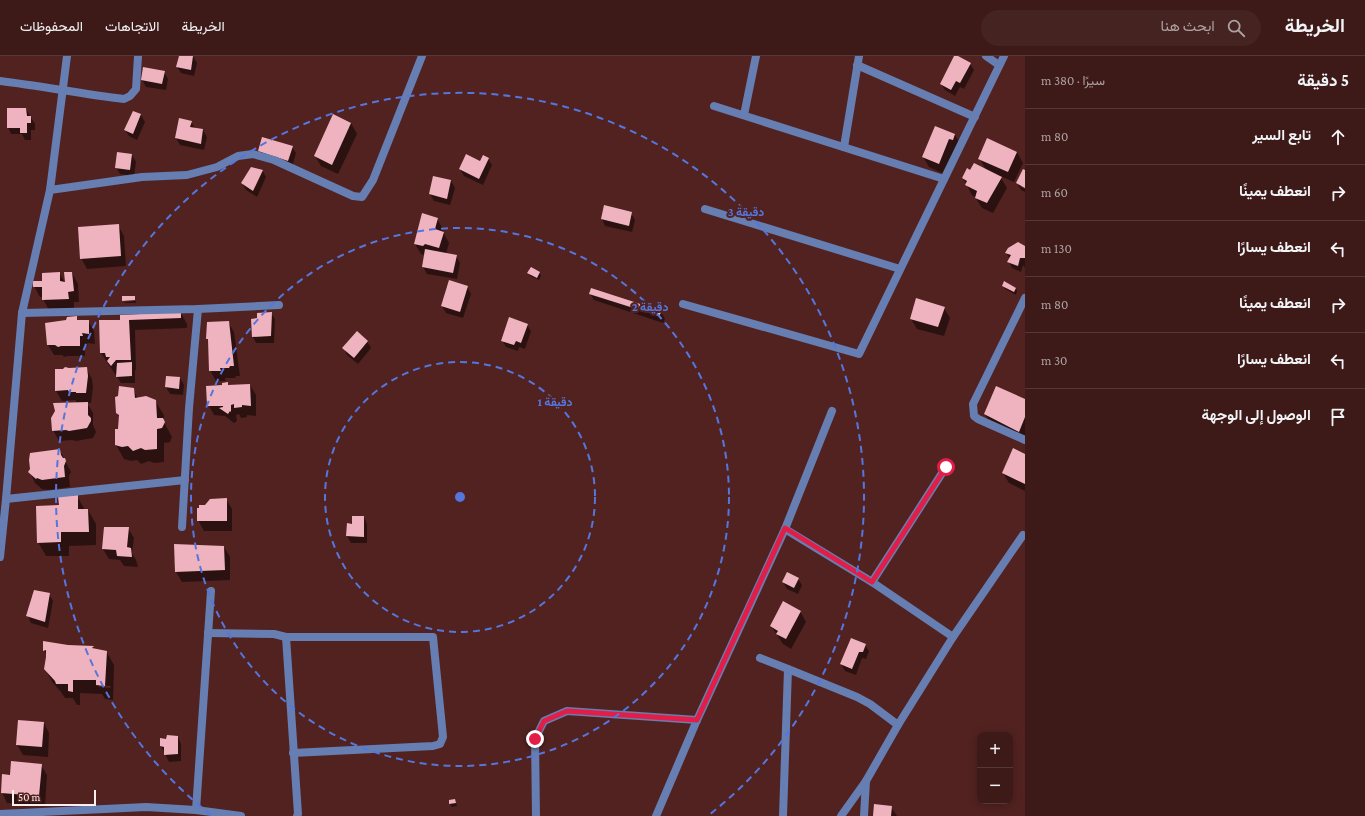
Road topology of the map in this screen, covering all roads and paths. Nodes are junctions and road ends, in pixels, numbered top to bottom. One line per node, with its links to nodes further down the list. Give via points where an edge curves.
1 (67, 56): 11 (street)
2 (138, 56): 11 (street, via 136,89 124,99)
3 (422, 56): 17 (street, via 373,180 362,197 352,196 274,160 253,154 238,156 217,167 187,175 142,177)
4 (756, 56): 13 (street)
5 (859, 56): 8 (street)
6 (986, 56): 9 (street)
7 (1004, 56): 9 (street)
8 (857, 65): 14 (street); 15 (street)
9 (999, 65): 14 (street)
10 (0, 81): 11 (street)
11 (62, 89): 17 (street)
12 (714, 106): 13 (street)
13 (744, 115): 15 (street)
14 (975, 117): 16 (street)
15 (844, 147): 16 (street)
16 (944, 179): 19 (street)
17 (50, 190): 24 (street)
18 (705, 209): 19 (street)
19 (900, 269): 21 (street, via 859,354)
20 (1025, 298): 26 (street, via 973,404 974,416 978,419)
21 (683, 304)
22 (279, 306): 23 (street)
23 (198, 309): 24 (street); 28 (street)
24 (22, 314): 29 (street)
25 (832, 411): 31 (street)
26 (1025, 440)
27 (946, 467): 34 (street)
28 (185, 480): 29 (street); 30 (street)
29 (6, 499): 33 (street)
30 (182, 526)
31 (785, 528): 34 (street); 41 (street)
32 (1023, 535): 38 (street)
33 (0, 557)
34 (872, 582): 38 (street)
35 (211, 591): 36 (street)
36 (208, 633): 37 (street, via 274,634); 45 (street)
37 (286, 637): 43 (street); 43 (street, via 433,637 443,737 440,744 433,746)
38 (954, 637): 42 (street)
39 (760, 658): 40 (street)
40 (788, 669): 42 (street, via 857,697); 51 (street)
41 (697, 720): 49 (street, via 567,711 544,721 535,739); 50 (street)
42 (898, 725): 44 (street)
43 (293, 753): 48 (street)
44 (866, 781): 52 (street); 53 (street)
45 (196, 810): 46 (street, via 146,807); 47 (street)
46 (0, 814)
47 (241, 816)
48 (297, 816)
49 (536, 816)
50 (656, 816)
51 (783, 816)
52 (841, 816)
53 (864, 816)

